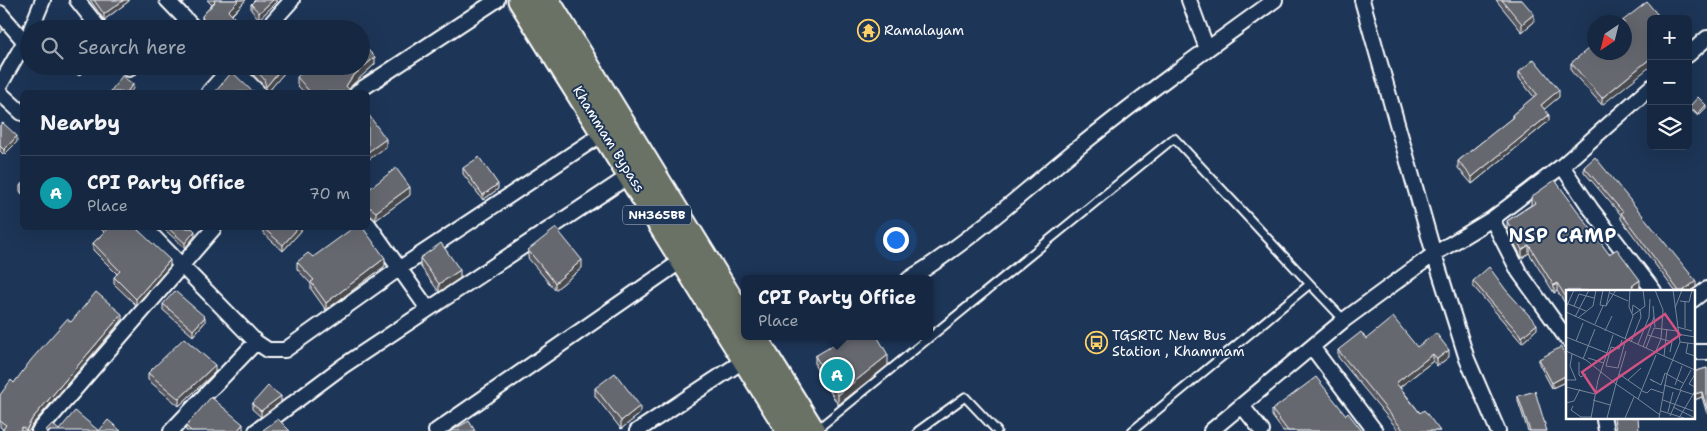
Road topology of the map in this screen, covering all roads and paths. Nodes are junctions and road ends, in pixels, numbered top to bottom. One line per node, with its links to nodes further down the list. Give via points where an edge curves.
1 (43, 0): 12 (street)
2 (77, 0): 13 (street)
3 (167, 0): 14 (street)
4 (292, 0): 15 (street)
5 (497, 0): 26 (street)
6 (522, 0): 30 (highway, Khammam Bypass / NH365BB)
7 (546, 0): 47 (highway, Khammam Bypass / NH365BB)
8 (1190, 0): 18 (street)
9 (1275, 0): 18 (street)
10 (1362, 0): 37 (street)
11 (0, 13): 16 (street)
12 (35, 20)
13 (93, 20)
14 (186, 20)
15 (274, 20)
16 (20, 32)
17 (1707, 38): 20 (street)
18 (1207, 49): 41 (street, via 1075,150 988,224)
19 (20, 50): 23 (street)
20 (1692, 51)
21 (224, 75): 24 (street)
22 (241, 75): 25 (street)
23 (0, 85)
24 (211, 90)
25 (256, 90)
26 (360, 90)
27 (0, 92): 29 (street)
28 (1647, 92): 31 (street)
29 (20, 111)
30 (605, 132): 32 (highway, Khammam Bypass / NH365BB); 40 (street)
31 (1562, 166): 33 (street); 44 (street)
32 (632, 174): 38 (highway, Khammam Bypass / NH365BB); 46 (street)
33 (1492, 219): 37 (street); 50 (street, via 1519,272)
34 (370, 227): 40 (street)
35 (147, 230): 39 (street)
36 (212, 230): 39 (street)
37 (1434, 254): 48 (street); 70 (street, via 1467,359)
38 (684, 259): 55 (highway, Khammam Bypass / NH365BB); 60 (street)
39 (182, 264): 53 (street); 57 (street)
40 (400, 268): 46 (street); 53 (street, via 286,350 268,350)
41 (915, 275)
42 (1310, 284): 48 (lane); 49 (lane, via 1174,138); 66 (lane)
43 (1707, 289): 45 (street)
44 (1653, 290)
45 (1694, 299)
46 (428, 309): 59 (street, via 299,397)
47 (741, 317)
48 (1344, 320): 54 (street)
49 (933, 334)
50 (1566, 338)
51 (753, 340): 55 (highway, Khammam Bypass / NH365BB)
52 (926, 340): 63 (lane)
53 (256, 342): 58 (street)
54 (1312, 347): 56 (street); 69 (street)
55 (755, 362): 61 (street); 62 (highway, Khammam Bypass / NH365BB); 63 (highway, Khammam Bypass / NH365BB)
56 (1242, 406): 67 (street); 68 (street)
57 (39, 431)
58 (171, 431)
59 (256, 431)
60 (436, 431)
61 (637, 431)
62 (790, 431)
63 (814, 431)
64 (918, 431): 65 (lane, via 965,397)
65 (996, 431)
66 (1132, 431)
67 (1211, 431)
68 (1262, 431)
69 (1375, 431)
70 (1498, 431)

